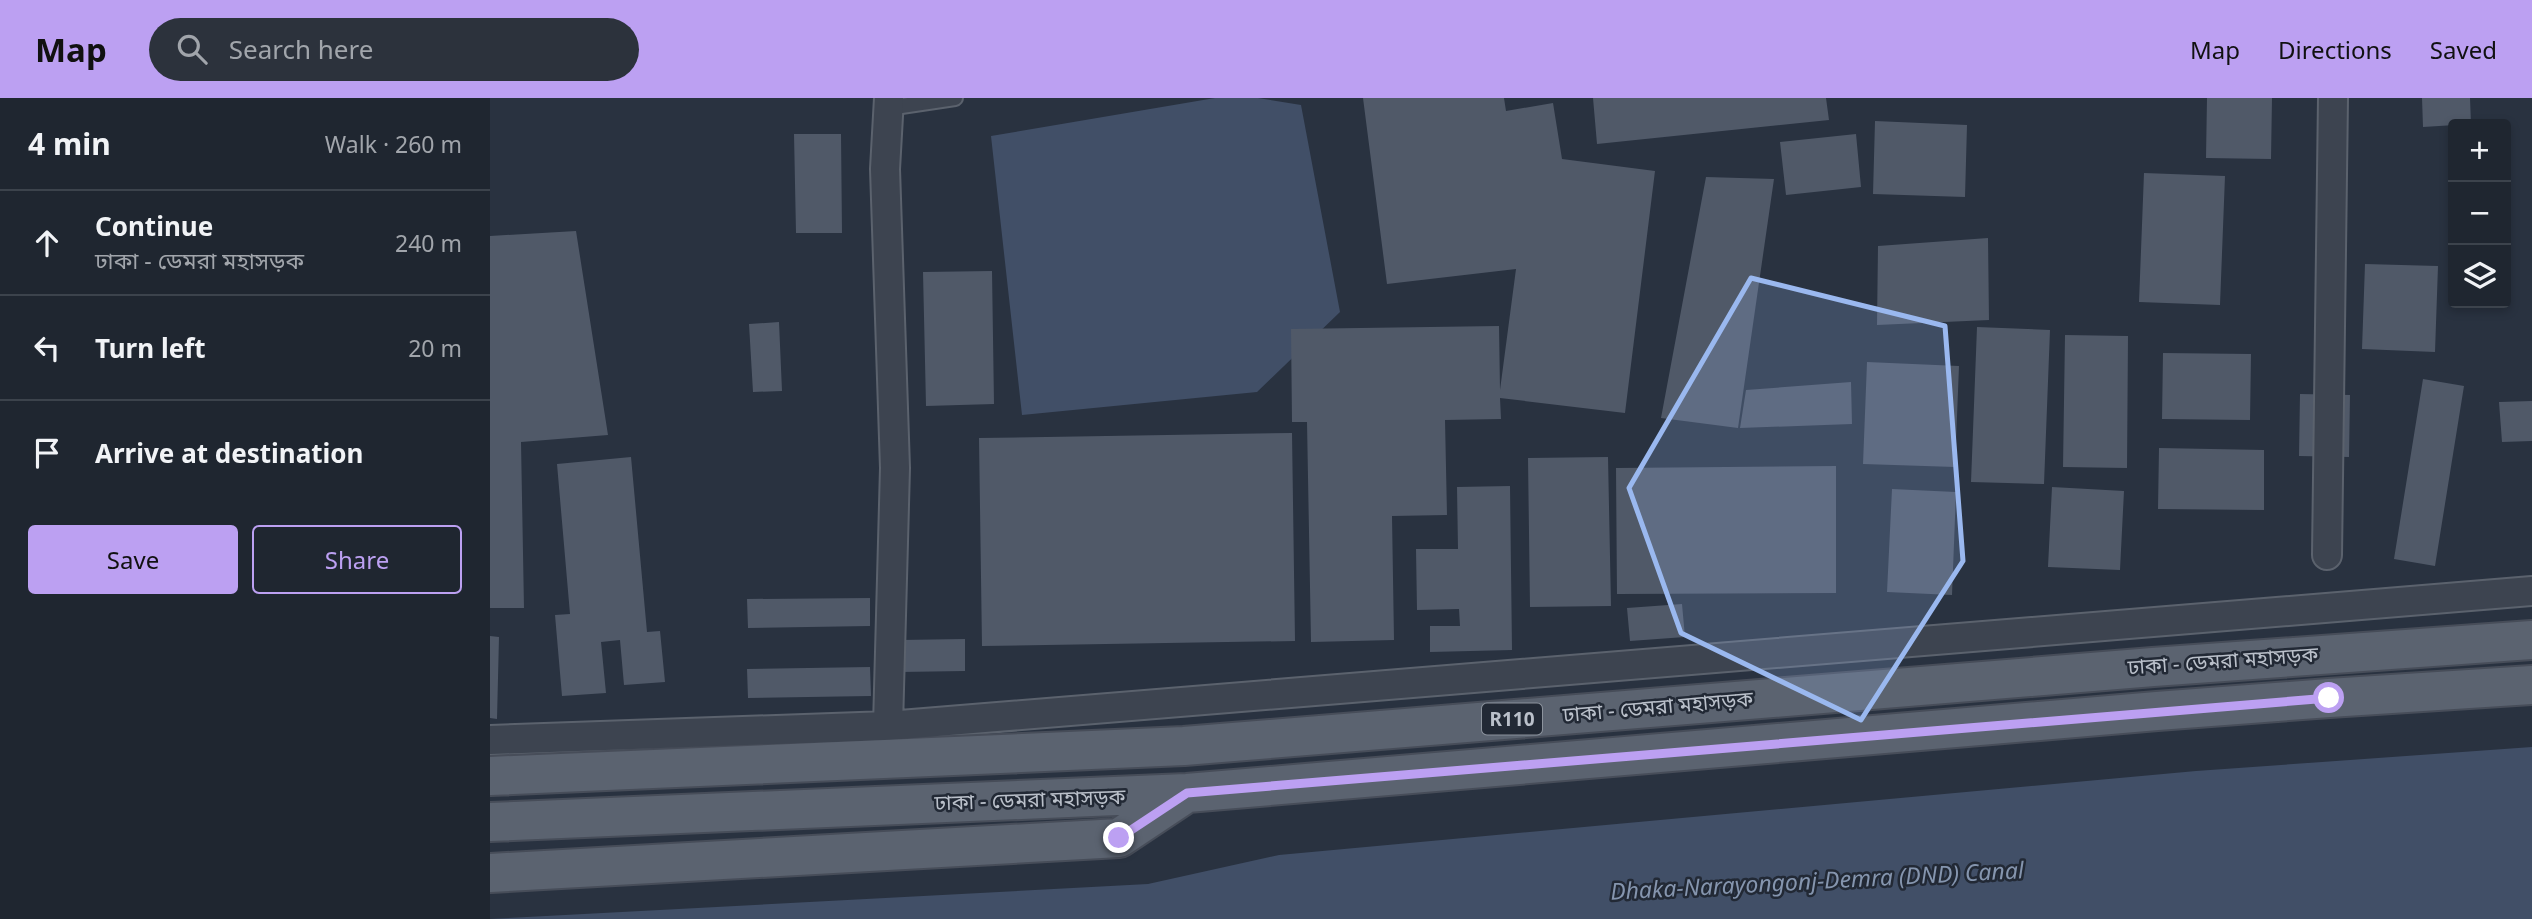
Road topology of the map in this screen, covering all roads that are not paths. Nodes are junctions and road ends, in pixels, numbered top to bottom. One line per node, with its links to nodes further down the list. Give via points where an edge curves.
1 (955, 98): 3 (lane)
2 (2333, 98): 4 (street)
3 (889, 103): 8 (street, via 886,169 895,468)
4 (2327, 555)
5 (2532, 591): 8 (street)
6 (2532, 640): 10 (main road, ঢাকা - ডেমরা মহাসড়ক / R110, via 1184,746)
7 (2532, 685): 11 (main road, ঢাকা - ডেমরা মহাসড়ক / R110, via 2143,712)
8 (888, 726): 9 (street)
9 (490, 740)
10 (490, 776)
11 (1187, 793): 12 (main road, ঢাকা - ডেমরা মহাসড়ক / R110); 13 (main road, via 1119,838)
12 (490, 822)
13 (490, 873)

